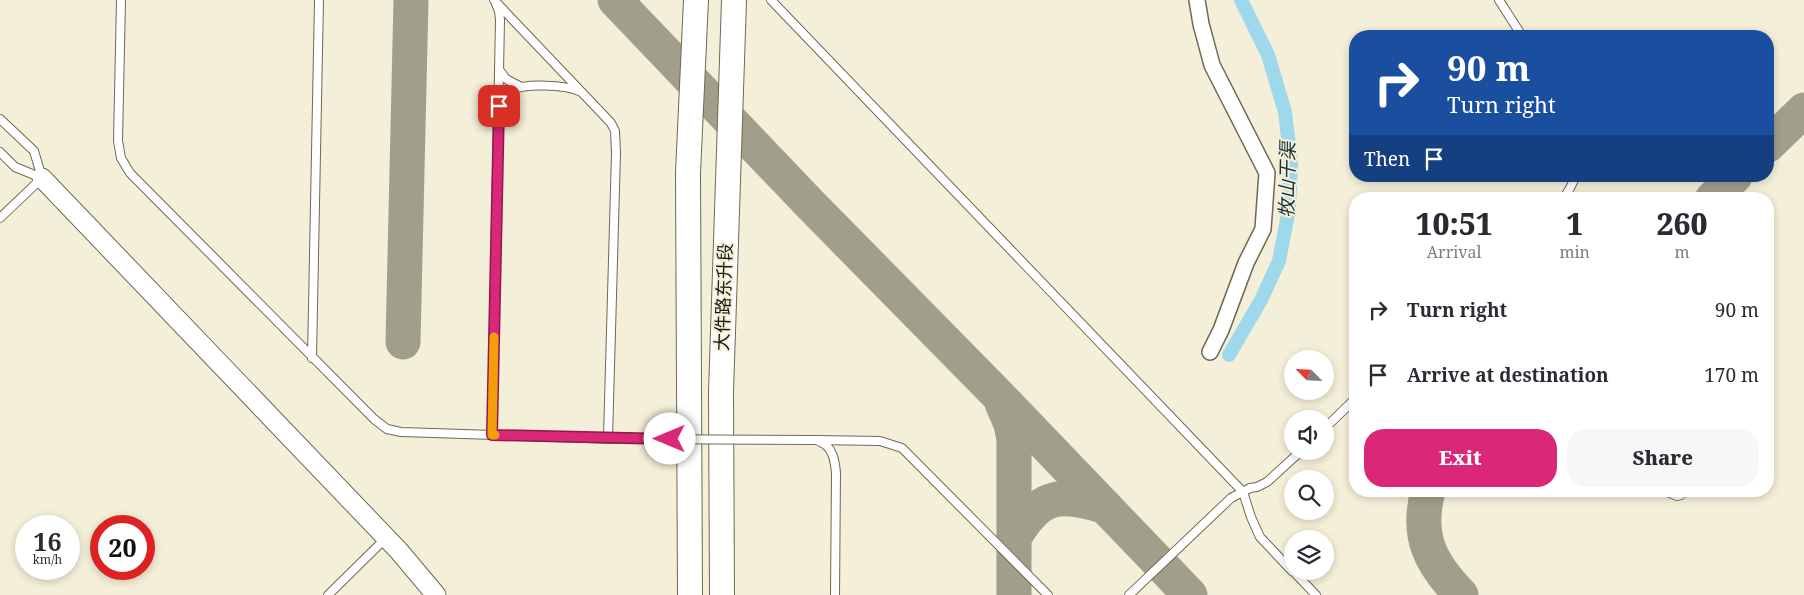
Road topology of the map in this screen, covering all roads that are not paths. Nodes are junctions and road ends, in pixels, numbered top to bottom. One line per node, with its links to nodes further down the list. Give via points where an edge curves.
1 (121, 0): 19 (lane, via 120,158 130,173)
2 (319, 0): 19 (lane)
3 (494, 0): 10 (lane, via 500,20); 12 (lane)
4 (696, 0): 32 (main road, 大件路东升段, via 688,174)
5 (734, 0): 33 (main road, 大件路东升段, via 721,392)
6 (770, 0): 26 (lane)
7 (1197, 0): 18 (street, via 1212,65 1267,173 1263,229)
8 (1499, 0): 9 (lane)
9 (1518, 30)
10 (500, 71): 11 (lane, via 506,79); 13 (lane)
11 (521, 87): 12 (lane, via 560,86); 13 (lane, via 511,90)
12 (581, 92): 23 (lane, via 615,131)
13 (499, 106): 22 (lane)
14 (0, 119): 16 (lane, via 34,151)
15 (0, 152): 16 (lane, via 15,167)
16 (42, 178): 17 (lane); 27 (street)
17 (0, 218)
18 (1210, 352)
19 (312, 358): 22 (lane, via 374,420 388,428 401,432)
20 (1349, 405): 21 (lane)
21 (1334, 419)
22 (492, 435): 23 (lane)
23 (612, 438): 24 (lane, bridge)
24 (816, 440): 34 (lane, via 828,447 835,460); 35 (lane, via 880,441 902,448)
25 (1290, 460): 26 (lane, via 1267,482)
26 (1243, 492): 28 (lane, via 1260,537); 36 (lane, via 1231,498)
27 (386, 538): 30 (lane); 31 (street)
28 (1284, 562)
29 (1301, 580): 37 (lane)
30 (328, 595)
31 (436, 595)
32 (690, 595)
33 (722, 595)
34 (835, 595)
35 (1048, 595)
36 (1129, 595)
37 (1316, 595)

